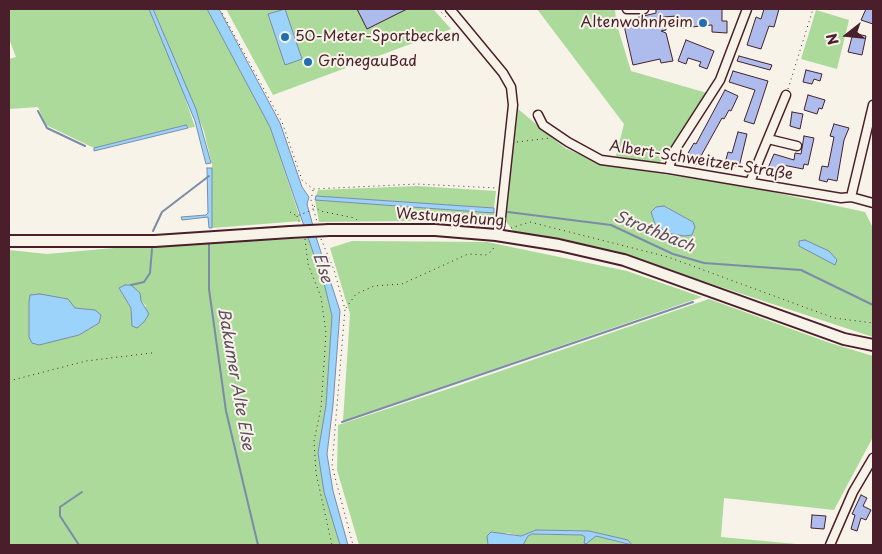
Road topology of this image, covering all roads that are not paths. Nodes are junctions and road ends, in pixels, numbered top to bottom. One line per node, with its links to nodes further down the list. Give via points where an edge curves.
1 (450, 9): 14 (street, via 503,73 510,87 513,105)
2 (627, 9): 3 (street)
3 (644, 9)
4 (747, 9): 10 (street, via 720,80 673,153)
5 (786, 95): 8 (street)
6 (873, 105): 12 (street)
7 (538, 115): 10 (street, Albert-Schweitzer-Straße, via 543,125 601,160)
8 (768, 139): 9 (street); 11 (street)
9 (797, 146)
10 (669, 169): 11 (street, Albert-Schweitzer-Straße)
11 (750, 182): 12 (street, Albert-Schweitzer-Straße)
12 (851, 197): 13 (street, Albert-Schweitzer-Straße)
13 (873, 203)
14 (498, 231): 15 (main road, Westumgehung, bridge, via 402,228 155,241); 16 (main road, Westumgehung, via 624,260 844,339)
15 (9, 241)
16 (873, 346)
17 (873, 458): 18 (street, via 853,492)
18 (830, 545)

